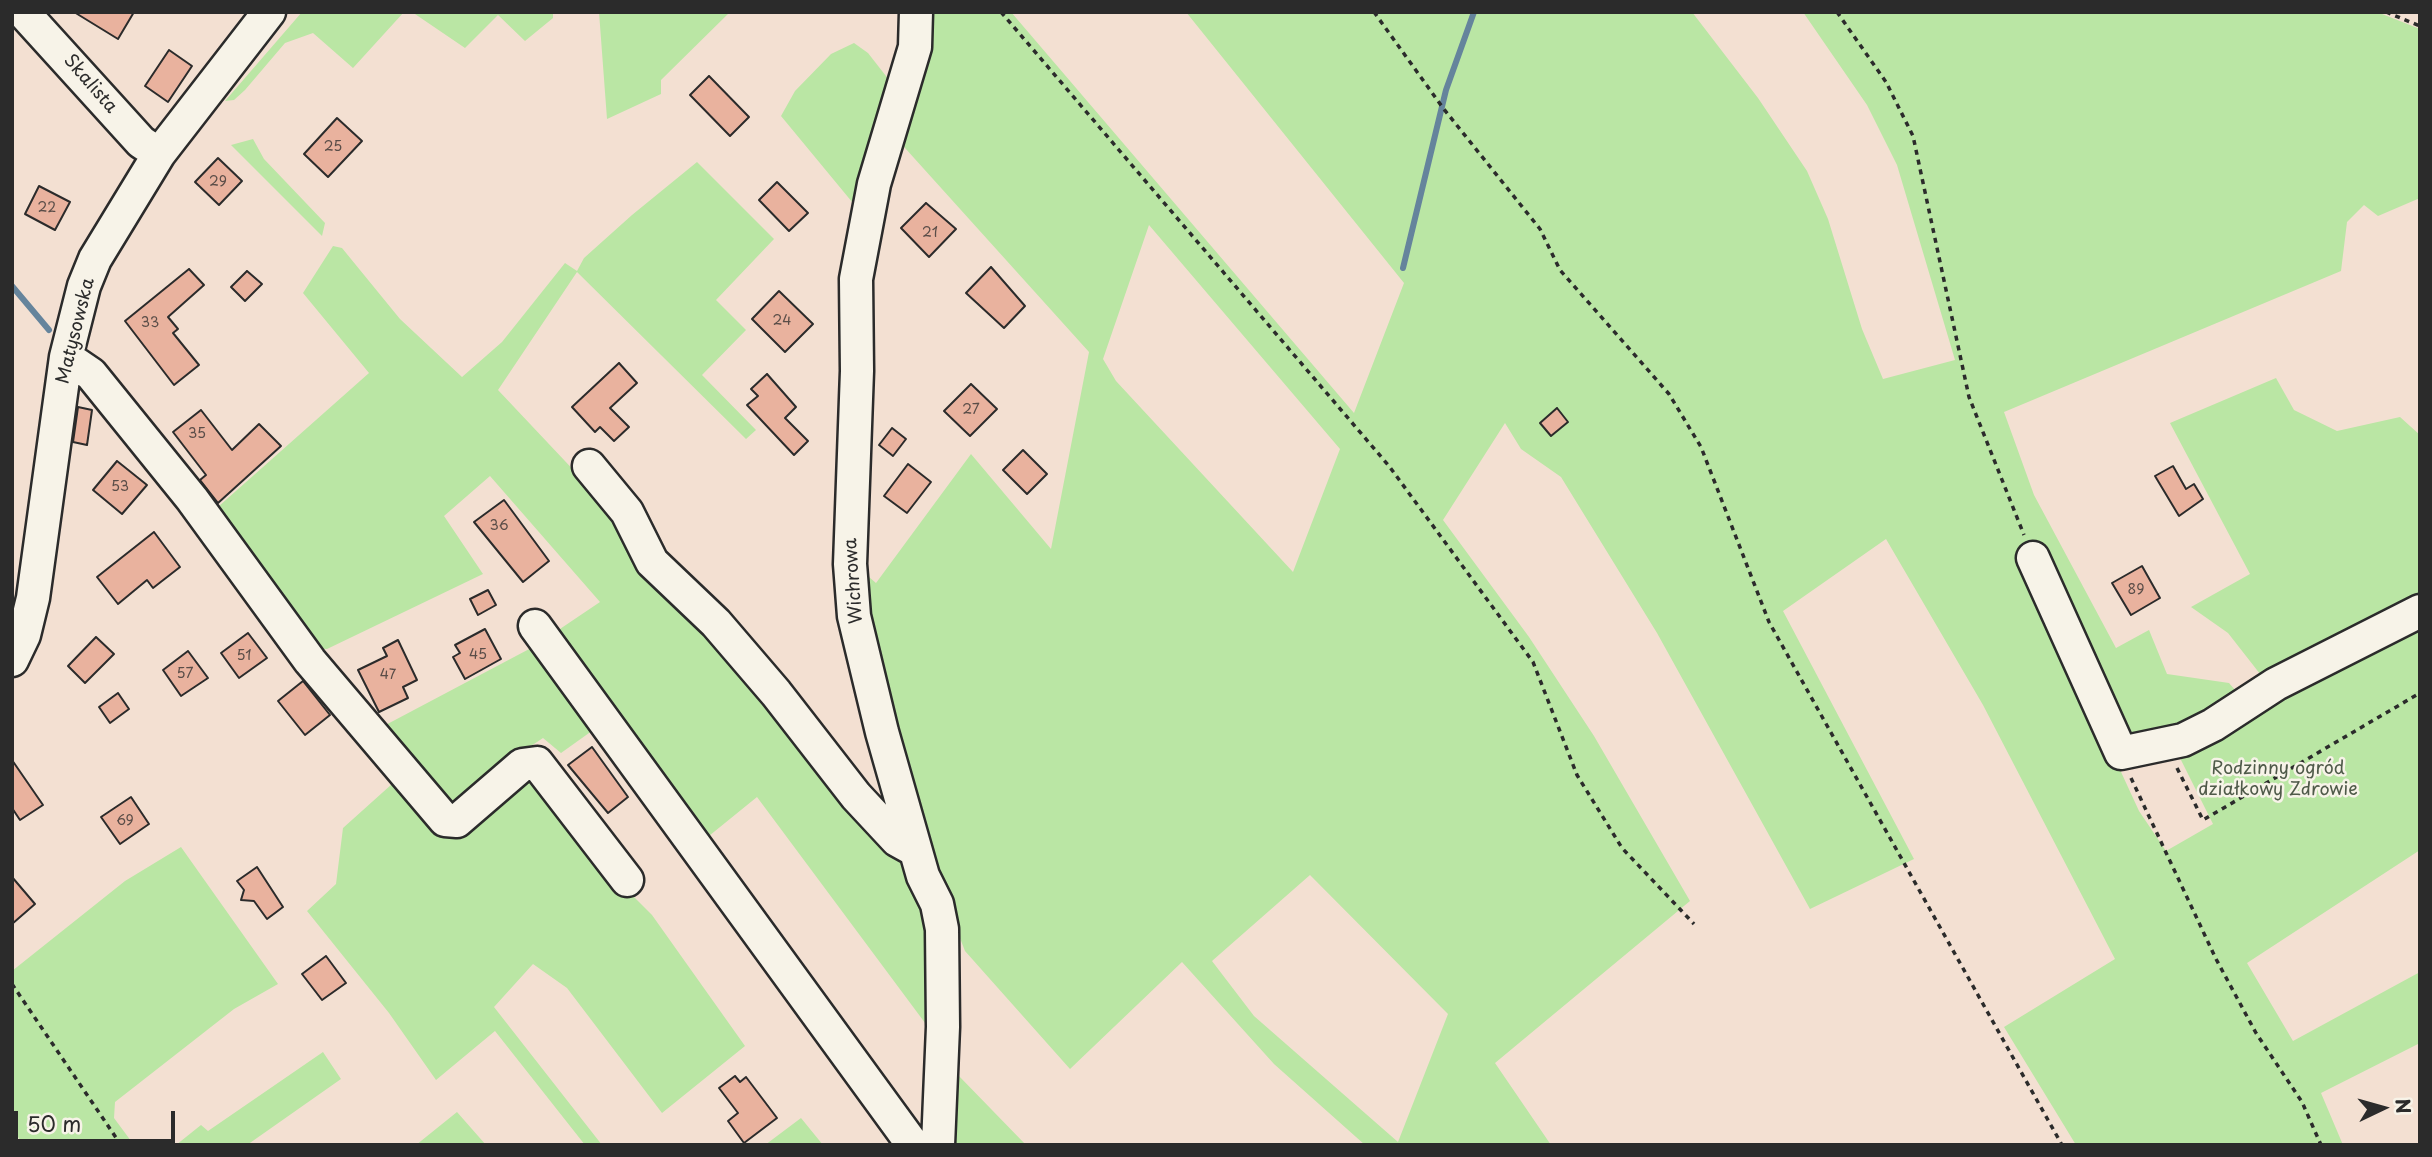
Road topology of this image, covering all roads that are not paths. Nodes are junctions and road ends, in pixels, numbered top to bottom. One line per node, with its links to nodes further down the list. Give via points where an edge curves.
1 (23, 12): 4 (street, Skalista, via 141,142)
2 (269, 12): 4 (street, Matysowska)
3 (916, 12): 11 (street, Wichrowa, via 915,47 874,184 856,279 850,564 854,616)
4 (159, 153): 5 (street, Matysowska, via 95,258)
5 (66, 357): 10 (street, Matysowska, via 33,598); 12 (street, via 91,374 192,499 310,661 445,820 457,821 522,765 537,762)
6 (589, 466): 11 (street, via 627,512 652,562 716,623 856,796 897,840)
7 (2033, 558): 8 (street, via 2121,753 2183,740 2213,726 2276,684)
8 (2420, 611)
9 (535, 626): 13 (street)
10 (12, 660)
11 (915, 850): 14 (street, Wichrowa, via 942,929)
12 (627, 880)
13 (913, 1145)
14 (938, 1145)

